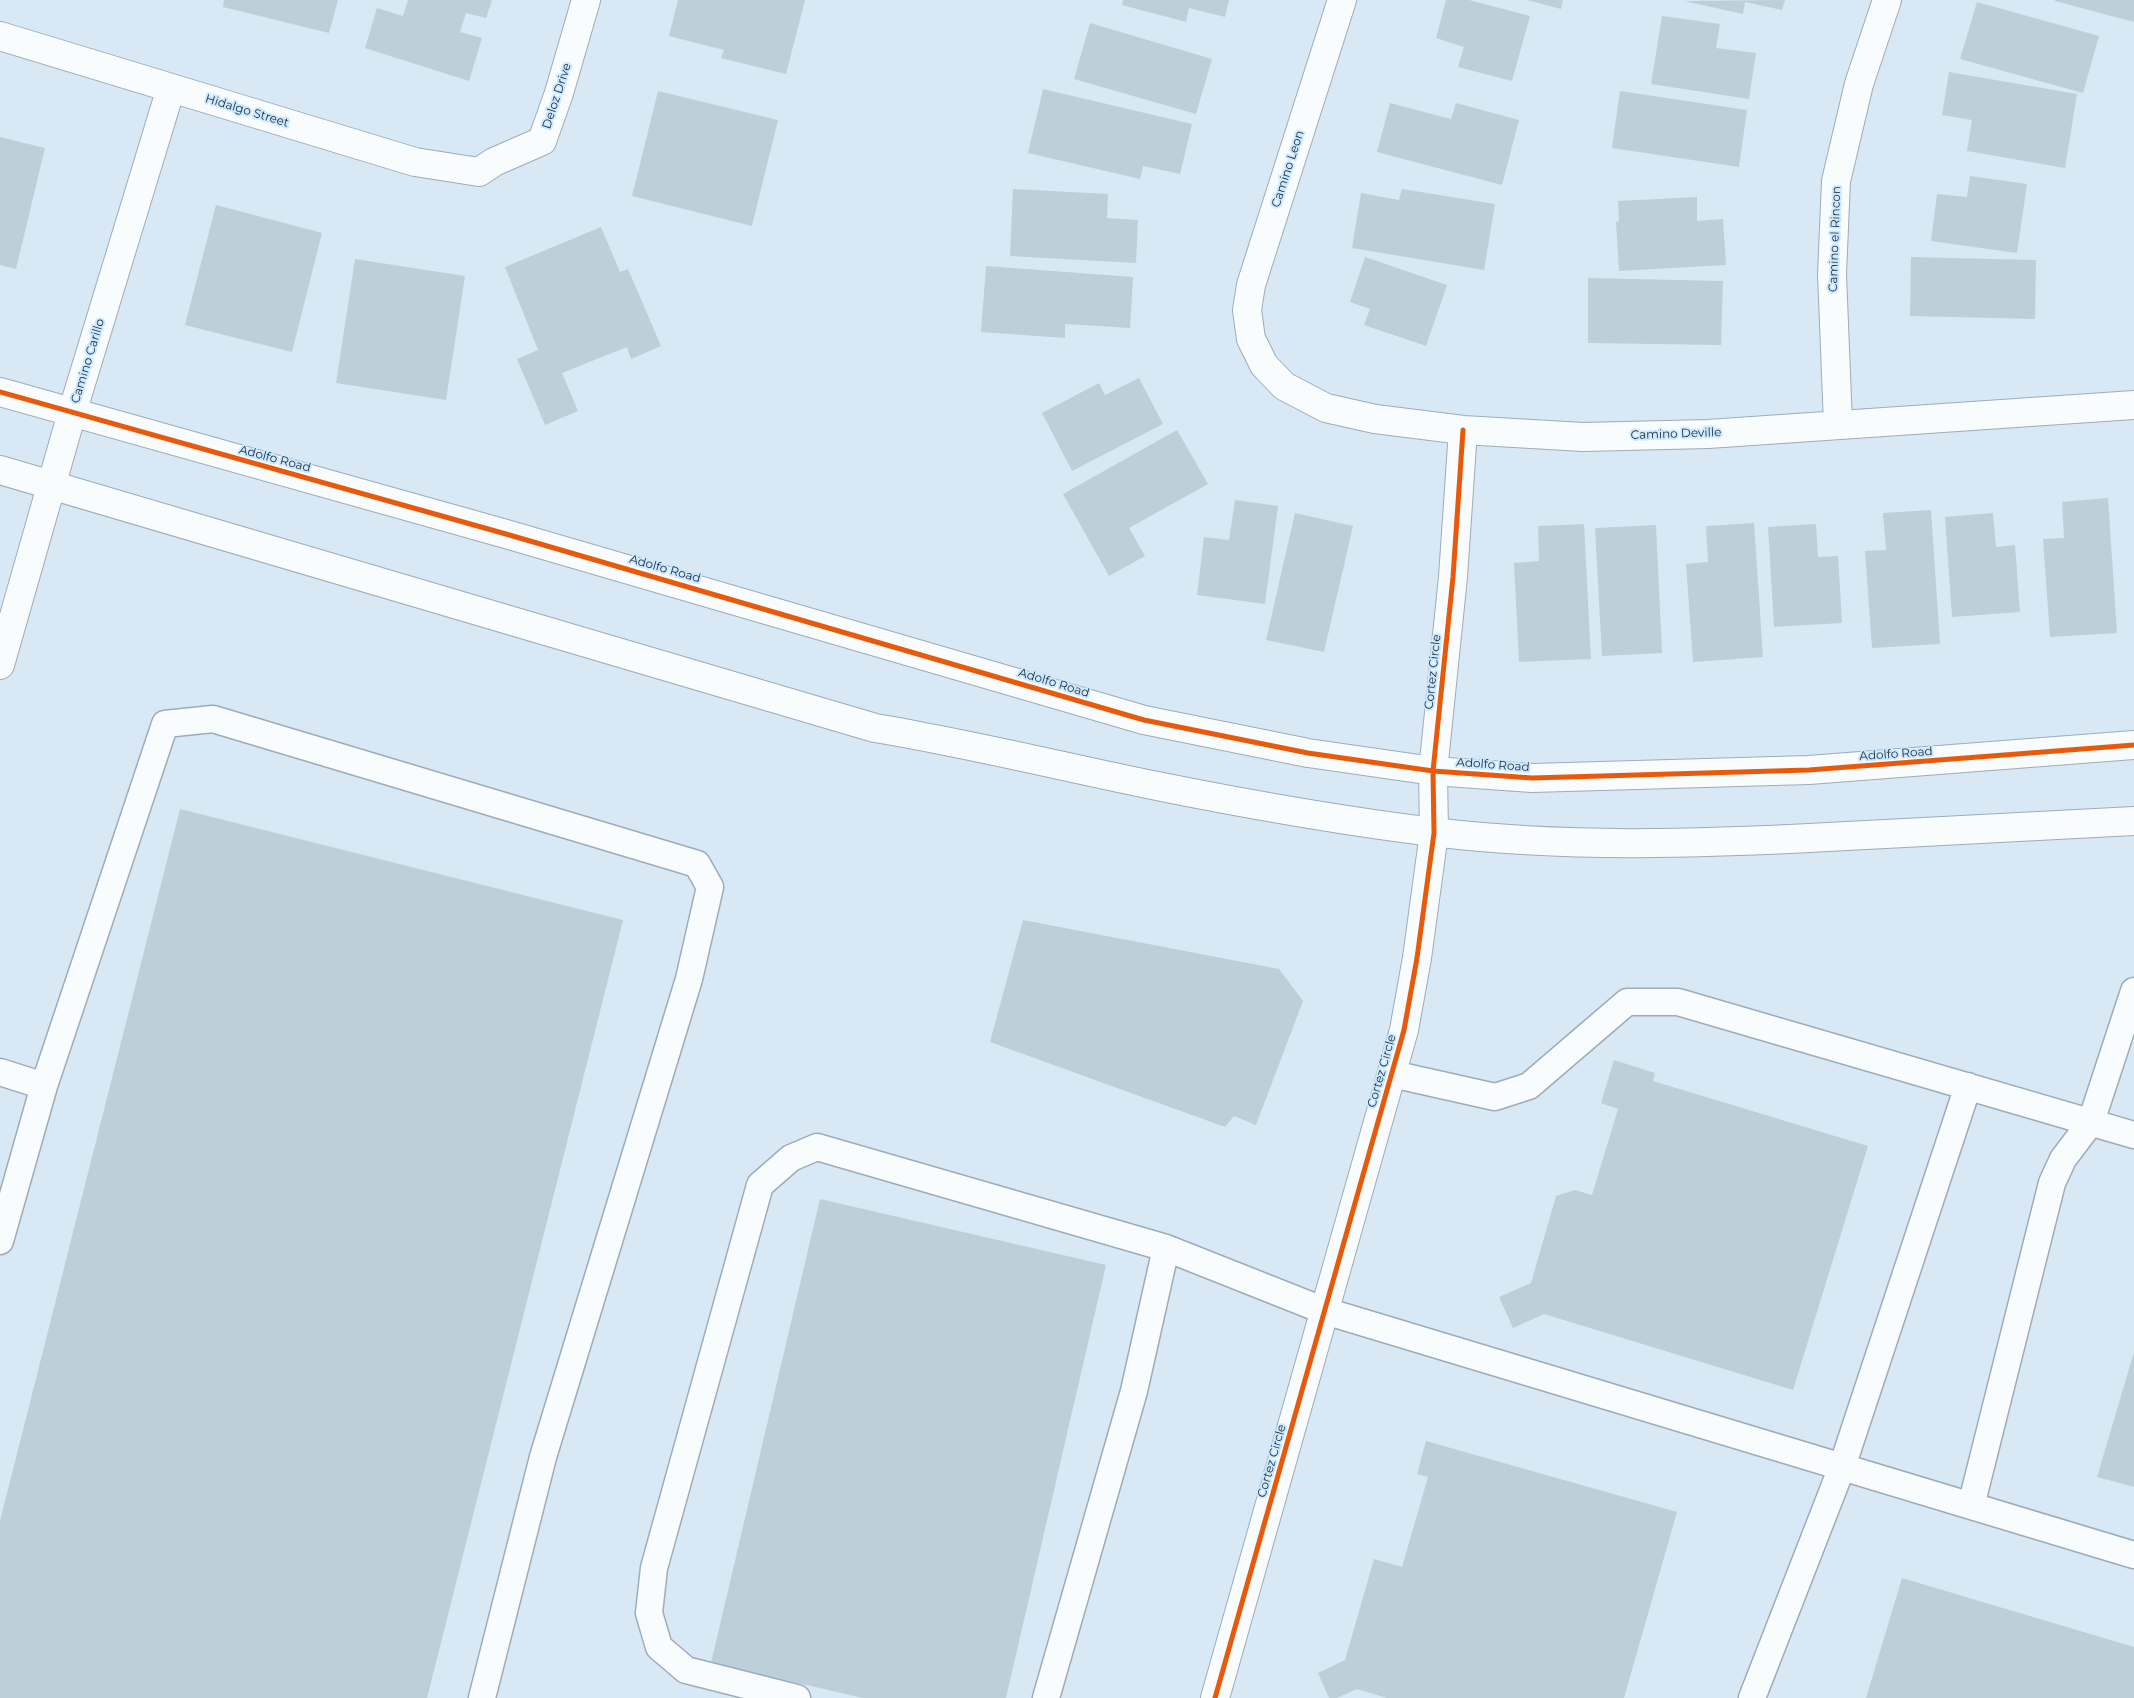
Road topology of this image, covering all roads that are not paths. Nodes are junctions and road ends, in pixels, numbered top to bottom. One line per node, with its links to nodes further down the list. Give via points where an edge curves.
1 (586, 0): 6 (street, Deloz Drive, via 542,141)
2 (1342, 0): 7 (street, Camino Leon, via 1251,285 1247,310)
3 (1887, 0): 11 (street, Camino el Rincon, via 1859,84 1836,181 1832,274)
4 (0, 36): 5 (street, Hidalgo Street)
5 (171, 88): 6 (street, Hidalgo Street, via 415,162 479,172); 10 (street, Camino Carillo)
6 (494, 162)
7 (1250, 339): 12 (street, Camino Deville, via 1264,365 1284,386 1326,408 1375,419)
8 (0, 392): 10 (street, Adolfo Road)
9 (2134, 405): 11 (street, Camino Deville)
10 (72, 414): 14 (street, Camino Carillo); 17 (street, Adolfo Road, via 525,539 1144,720 1308,753)
11 (1838, 424): 12 (street, Camino Deville, via 1708,434 1583,437)
12 (1463, 430): 17 (street, Cortez Circle, via 1453,576)
13 (0, 470): 14 (street)
14 (52, 486): 15 (street, Camino Carillo); 19 (street, via 875,728 1164,788)
15 (0, 665)
16 (2134, 746): 17 (street, Adolfo Road, via 1809,770 1532,778)
17 (1433, 771): 19 (street, Cortez Circle)
18 (2134, 821): 19 (street, via 1761,841 1639,843 1532,840)
19 (1434, 832): 22 (street, Cortez Circle, via 1418,958)
20 (2134, 991): 25 (lane)
21 (0, 1072): 23 (lane)
22 (1392, 1074): 24 (lane, via 1495,1097 1529,1086 1627,1002 1678,1002); 29 (street, Cortez Circle)
23 (44, 1086): 27 (lane); 33 (lane, via 166,724 213,720 697,864 710,886 689,979 543,1457)
24 (1968, 1086): 25 (lane); 30 (lane)
25 (2092, 1122): 26 (lane); 31 (lane, via 2063,1159 2052,1183)
26 (2134, 1135)
27 (0, 1241)
28 (1166, 1248): 29 (lane); 34 (lane, via 817,1147 792,1158 760,1185 654,1568 648,1613 659,1647 686,1670); 35 (lane, via 1134,1391)
29 (1325, 1311): 30 (lane); 36 (street, Cortez Circle)
30 (1842, 1467): 31 (lane); 37 (lane)
31 (1971, 1506): 32 (lane)
32 (2134, 1555)
33 (482, 1698)
34 (797, 1698)
35 (1046, 1698)
36 (1215, 1698)
37 (1752, 1698)

